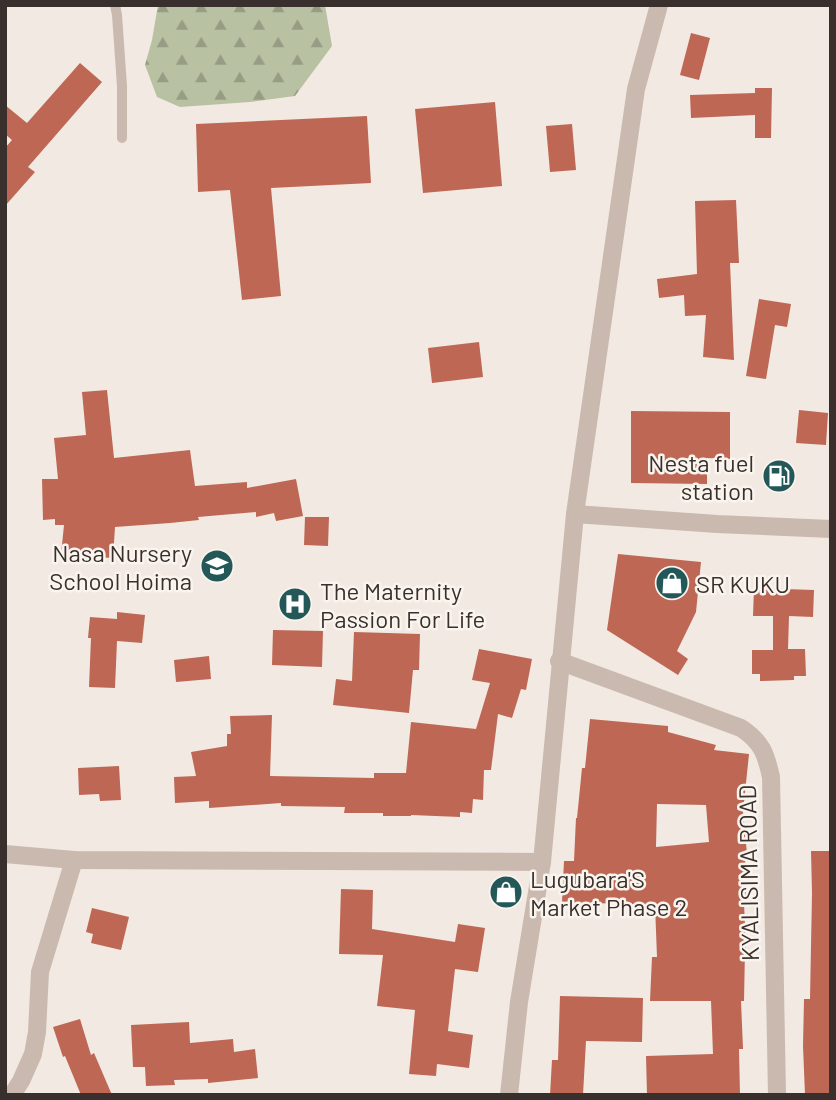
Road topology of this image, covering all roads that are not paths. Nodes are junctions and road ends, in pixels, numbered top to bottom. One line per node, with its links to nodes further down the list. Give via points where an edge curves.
1 (659, 5): 4 (street, via 636,89)
2 (117, 9): 3 (lane)
3 (122, 138)
4 (575, 514): 5 (street); 6 (street)
5 (831, 529)
6 (559, 661): 9 (street); 12 (street, KYALISIMA ROAD, via 741,729 760,743 771,777)
7 (5, 854): 8 (street)
8 (74, 860): 9 (street); 10 (street, via 40,972 33,1054)
9 (541, 862): 11 (street)
10 (12, 1095)
11 (509, 1095)
12 (777, 1095)

